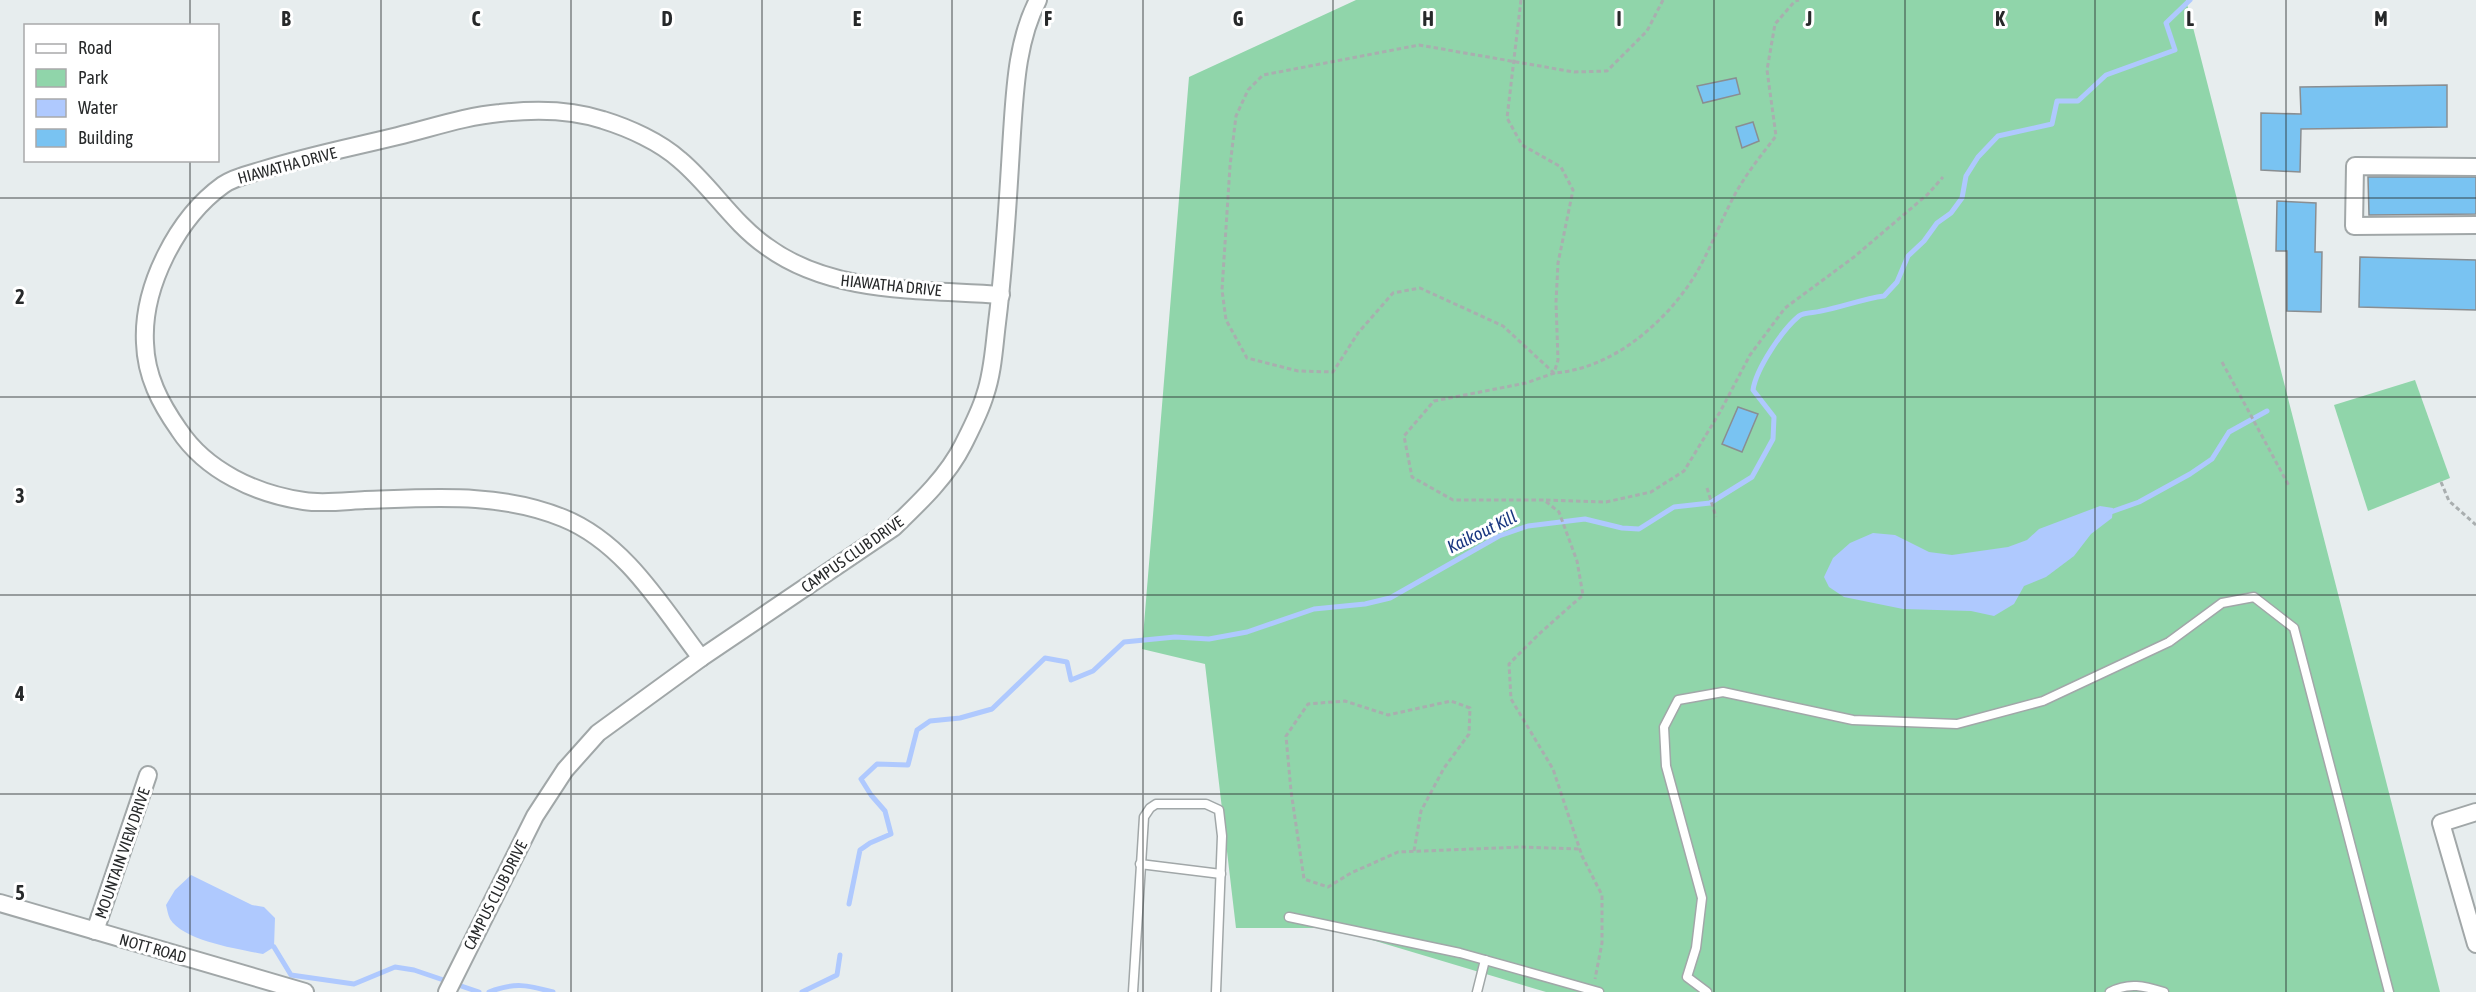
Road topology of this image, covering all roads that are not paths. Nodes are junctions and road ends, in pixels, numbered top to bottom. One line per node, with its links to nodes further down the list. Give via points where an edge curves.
1 (1038, 0): 4 (street, CAMPUS CLUB DRIVE, via 1021,48)
2 (2476, 167): 3 (street, via 2355,166 2354,226)
3 (2476, 225)
4 (1001, 295): 5 (street, CAMPUS CLUB DRIVE, via 985,396 962,447 945,472 893,528); 5 (street, HIAWATHA DRIVE, via 875,286 837,279 785,259 750,233 678,158 605,120 575,113 494,113 286,163 228,181 204,200 178,232 153,284 144,322 146,361 160,402 187,442 204,459 239,482 307,502 445,498 498,501 537,508 568,520 612,547)
5 (701, 658): 18 (street, CAMPUS CLUB DRIVE, via 598,733 565,770 535,816)
6 (148, 775): 13 (street, MOUNTAIN VIEW DRIVE)
7 (2476, 812): 10 (street, via 2441,823)
8 (1140, 864): 9 (lane); 9 (lane, via 1144,817 1150,808 1156,804 1206,804 1219,810); 19 (lane)
9 (1221, 873): 20 (lane)
10 (2470, 898): 14 (street)
11 (0, 903): 13 (street, NOTT ROAD)
12 (1288, 917): 15 (lane)
13 (95, 931): 17 (street, NOTT ROAD)
14 (2476, 944)
15 (1485, 960): 16 (lane); 21 (lane)
16 (1596, 991)
17 (305, 992)
18 (447, 992)
19 (1133, 992)
20 (1216, 992)
21 (1477, 992)
22 (1707, 992): 25 (lane, via 1687,977 1696,948 1702,898 1666,766 1664,727 1678,700 1723,692 1853,720 1958,724 2043,701 2169,642 2222,603 2254,597 2294,628)
23 (2110, 992): 24 (lane, via 2122,986 2144,986)
24 (2164, 992)
25 (2390, 992)

